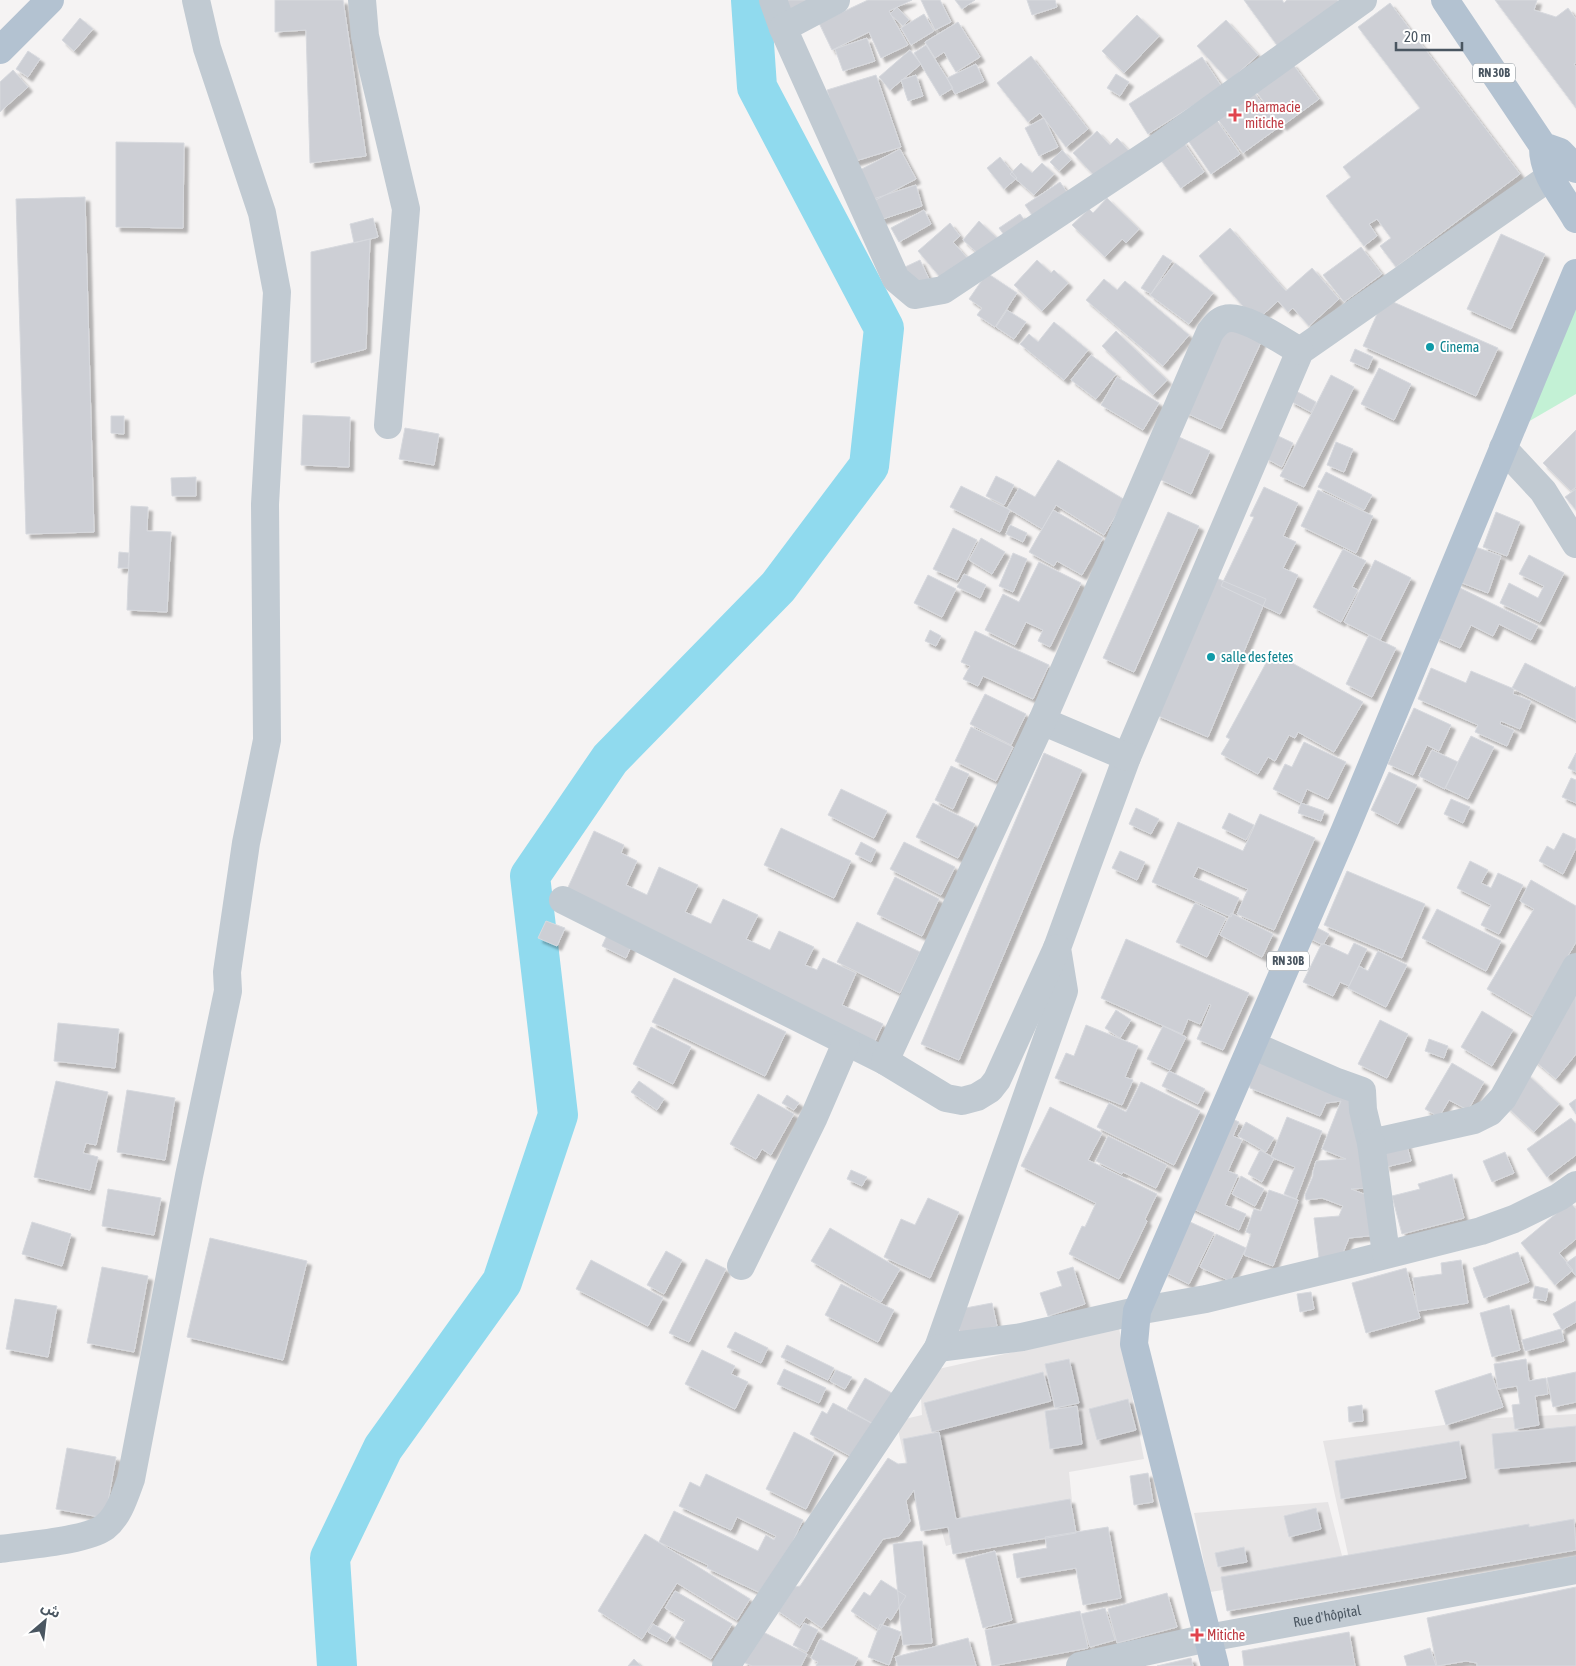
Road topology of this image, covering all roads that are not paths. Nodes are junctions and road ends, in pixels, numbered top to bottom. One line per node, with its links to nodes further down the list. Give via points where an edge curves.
1 (50, 0): 9 (main road)
2 (196, 0): 31 (street, via 207,48 262,213 277,292 265,504 267,740 246,844 227,972 228,991 131,1479 120,1508 106,1526 90,1535)
3 (362, 0): 14 (street, via 365,36 406,209)
4 (773, 0): 8 (street)
5 (836, 0): 8 (street)
6 (1363, 0): 8 (street, via 1154,150 943,290 915,295 896,280)
7 (1445, 0): 10 (main road, RN 30B, via 1543,146 1544,162)
8 (783, 28)
9 (0, 50)
10 (1568, 167): 11 (main road, RN 30B); 13 (street)
11 (1576, 219)
12 (1576, 273): 15 (main road, RN 30B)
13 (1300, 351): 17 (street, via 1238,318 1226,318 1210,332); 18 (street)
14 (388, 425)
15 (1504, 448): 16 (street, via 1543,491); 23 (main road, RN 30B)
16 (1576, 544)
17 (1042, 721): 18 (street); 24 (street)
18 (1127, 758): 20 (street)
19 (563, 900): 22 (street)
20 (1057, 948): 24 (street, via 997,1080 978,1097 962,1101 946,1098); 30 (street, via 1064,991)
21 (1576, 967): 25 (street, via 1502,1098 1490,1112 1474,1120)
22 (846, 1043): 24 (street); 28 (street, via 814,1117)
23 (1252, 1045): 25 (street, via 1362,1091); 29 (main road, RN 30B)
24 (885, 1062)
25 (1371, 1143): 27 (street)
26 (1576, 1185): 27 (street, via 1559,1197 1506,1222)
27 (1386, 1254): 29 (street, via 1206,1299)
28 (741, 1266)
29 (1137, 1312): 30 (street, via 1022,1337); 33 (main road, RN 30B, via 1134,1344)
30 (938, 1348): 34 (street)
31 (0, 1548)
32 (1576, 1570): 33 (street, Rue d'hôpital)
33 (1208, 1638): 35 (street, Rue d'hôpital); 36 (main road, RN 30B)
34 (726, 1666)
35 (1080, 1666)
36 (1215, 1666)

